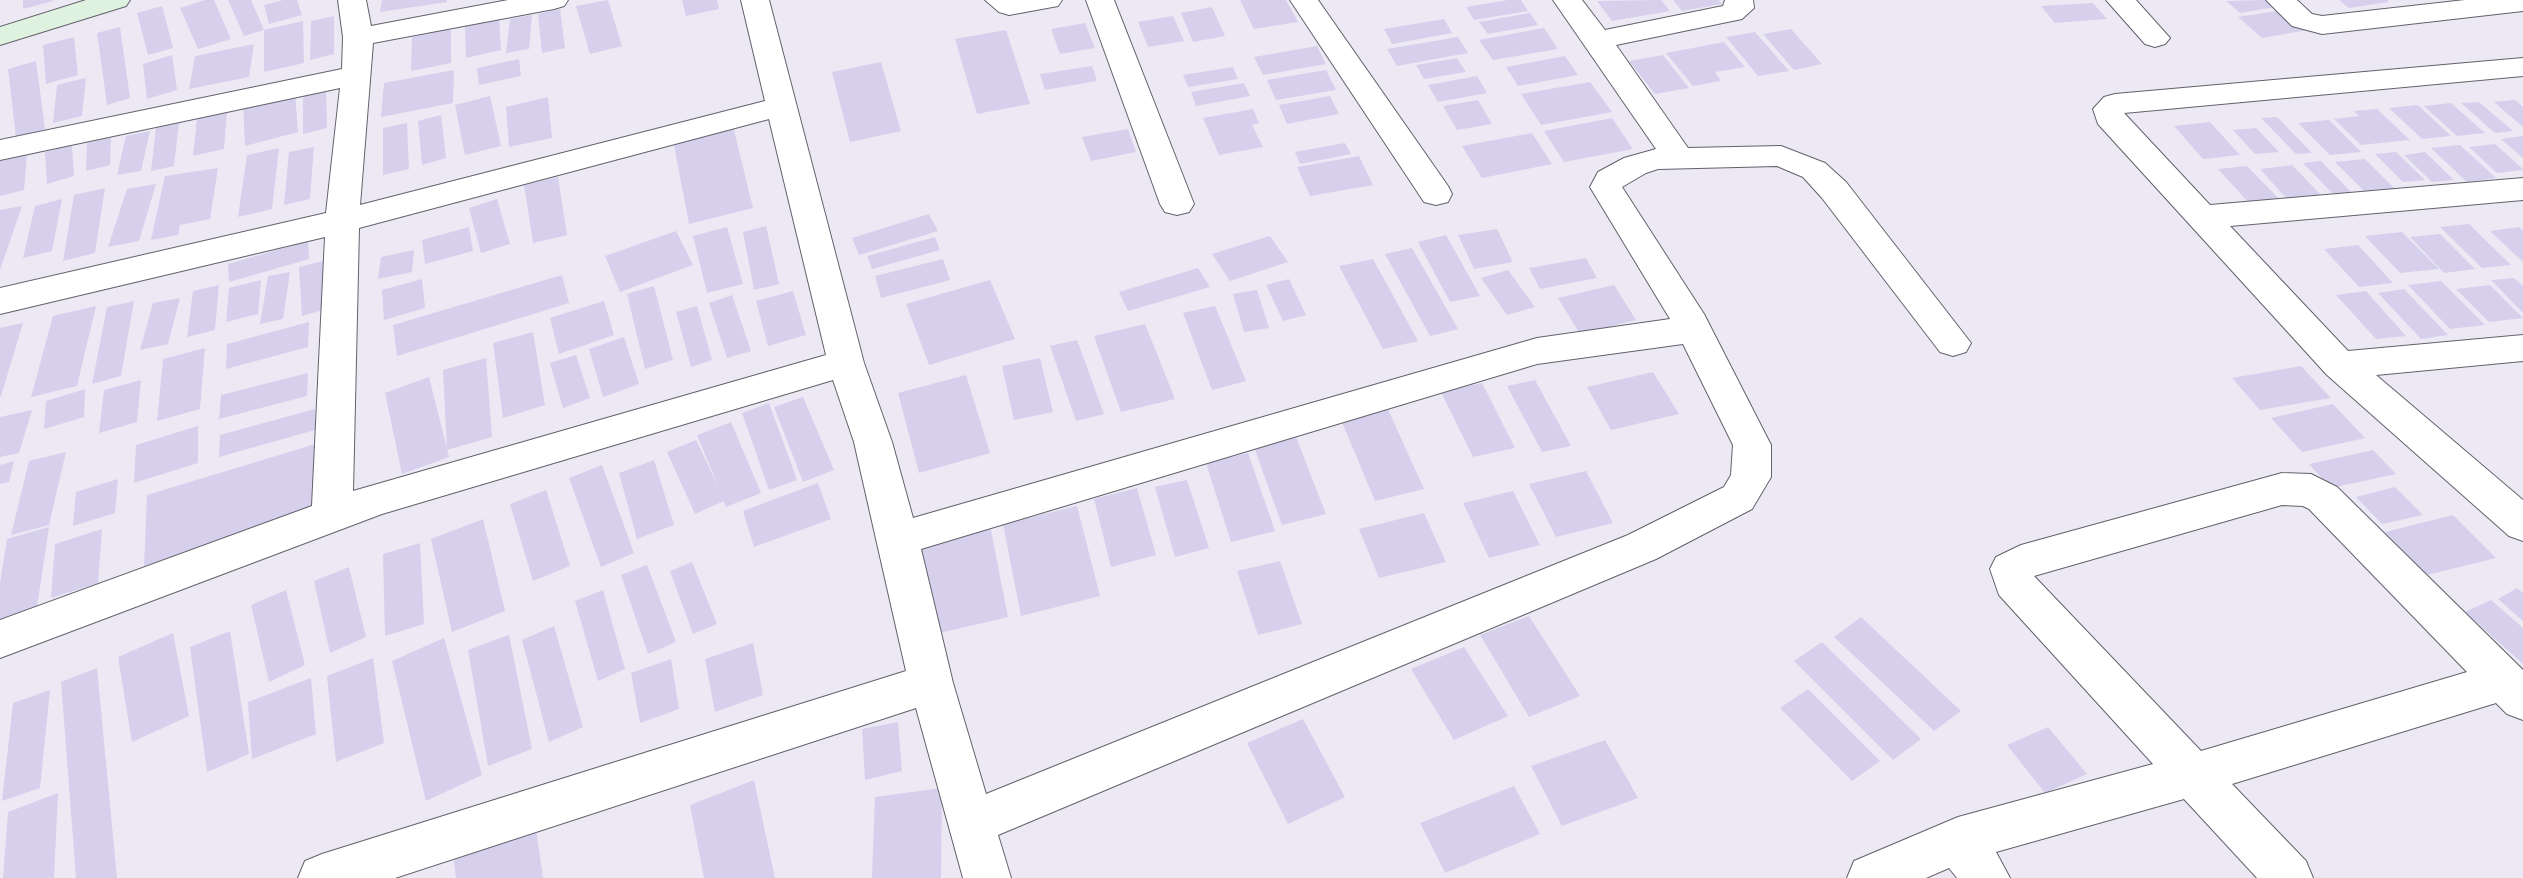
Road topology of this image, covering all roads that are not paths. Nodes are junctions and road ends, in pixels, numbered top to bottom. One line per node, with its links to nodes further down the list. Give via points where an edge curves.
1 (116, 0): 15 (main road)
2 (352, 0): 16 (street)
3 (554, 0): 16 (street)
4 (755, 0): 21 (street)
5 (999, 0): 6 (street, via 1009,6)
6 (1048, 0)
7 (1100, 0): 26 (street)
8 (1304, 0): 25 (street)
9 (1567, 0): 18 (street)
10 (1740, 0): 18 (street, via 1740,8 1732,13)
11 (2120, 0): 17 (street)
12 (2280, 0): 14 (street, via 2302,20 2322,25)
13 (2523, 2): 14 (street)
14 (2457, 4)
15 (0, 36)
16 (358, 37): 20 (street)
17 (2155, 38)
18 (1598, 40): 23 (street)
19 (2523, 67): 27 (street, via 2115,104 2108,109 2109,117)
20 (357, 75): 22 (street); 28 (street)
21 (782, 106): 28 (street); 33 (street)
22 (0, 150)
23 (1678, 158): 30 (street, via 1635,165 1606,187); 31 (street, via 1781,156 1814,170)
24 (2523, 190): 27 (street)
25 (1436, 194)
26 (1177, 204)
27 (2205, 217): 34 (street)
28 (342, 221): 29 (street); 35 (street)
29 (0, 301)
30 (1691, 323): 37 (street, via 1686,330 1670,334 1537,351); 42 (street, via 1752,444 1751,477 1738,498 1642,547)
31 (1953, 343)
32 (2523, 348): 34 (street)
33 (846, 363): 35 (street); 37 (street, via 873,442)
34 (2340, 365): 36 (street)
35 (332, 516): 38 (street)
36 (2523, 524)
37 (898, 539): 39 (street)
38 (0, 639)
39 (930, 683): 42 (street); 44 (street)
40 (2514, 690): 41 (street); 41 (street, via 2323,498 2299,487 2021,562 2011,569 2014,583)
41 (2195, 774): 43 (street); 48 (street)
42 (971, 823): 45 (street)
43 (1958, 840): 46 (street); 47 (street)
44 (322, 878)
45 (987, 878)
46 (1871, 878)
47 (1986, 878)
48 (2288, 878)

